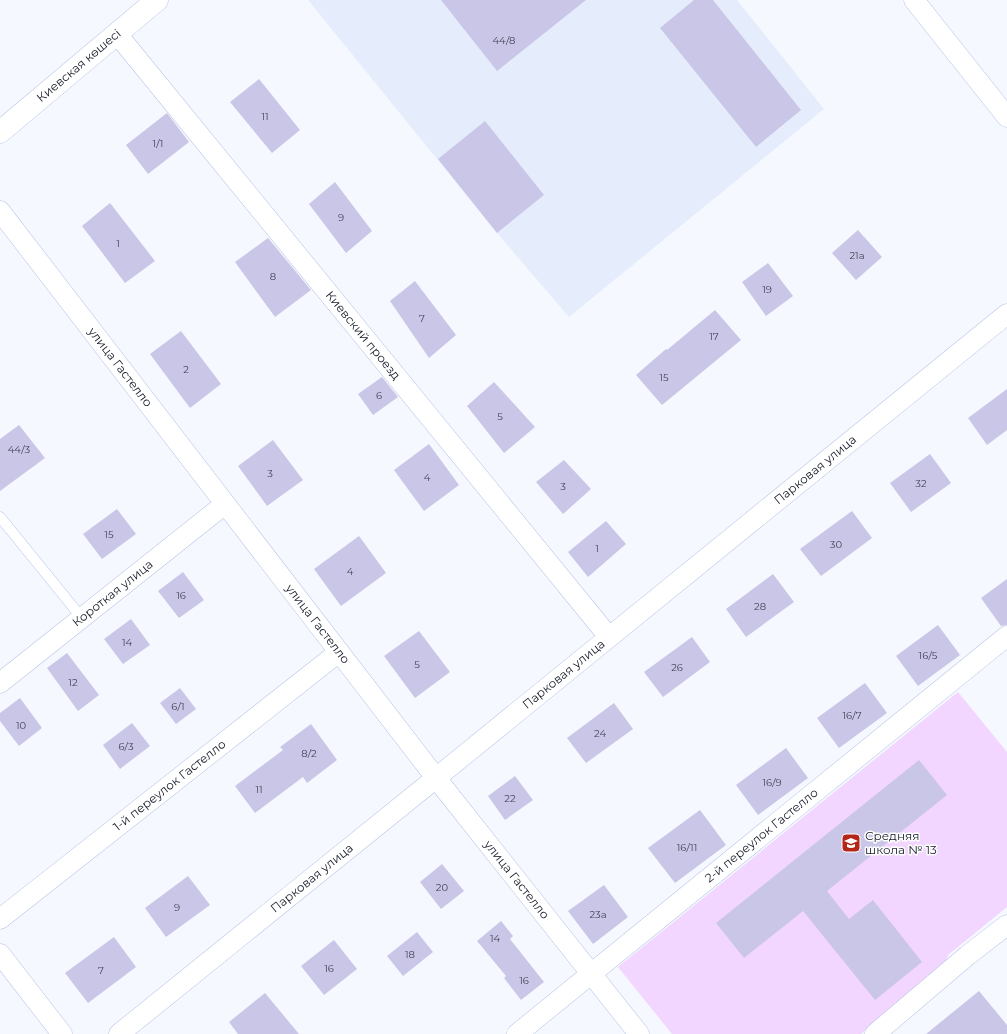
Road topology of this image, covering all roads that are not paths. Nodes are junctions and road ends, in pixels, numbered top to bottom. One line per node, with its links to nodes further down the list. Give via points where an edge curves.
1 (157, 0): 3 (highway, Киевская көшесі)
2 (914, 0): 4 (street)
3 (117, 34): 5 (highway, Киевская көшесі); 12 (street, Киевский проезд)
4 (1007, 117)
5 (0, 132)
6 (0, 211): 8 (street, улица Гастелло)
7 (1007, 314): 12 (street, Парковая улица)
8 (225, 504): 10 (street, Короткая улица); 13 (street, улица Гастелло)
9 (0, 517): 10 (lane)
10 (82, 618): 14 (street, Короткая улица)
11 (1007, 636): 19 (street, 2-й переулок Гастелло)
12 (609, 637): 15 (street, Парковая улица)
13 (339, 652): 15 (street, улица Гастелло); 16 (street, 1-й переулок Гастелло)
14 (0, 683)
15 (436, 778): 19 (street, улица Гастелло); 21 (street, Парковая улица)
16 (0, 919)
17 (1007, 925): 24 (street)
18 (0, 954): 20 (street)
19 (591, 974): 22 (street, 2-й переулок Гастелло); 23 (street, улица Гастелло)
20 (62, 1034)
21 (119, 1034)
22 (517, 1034)
23 (639, 1034)
24 (875, 1034)

